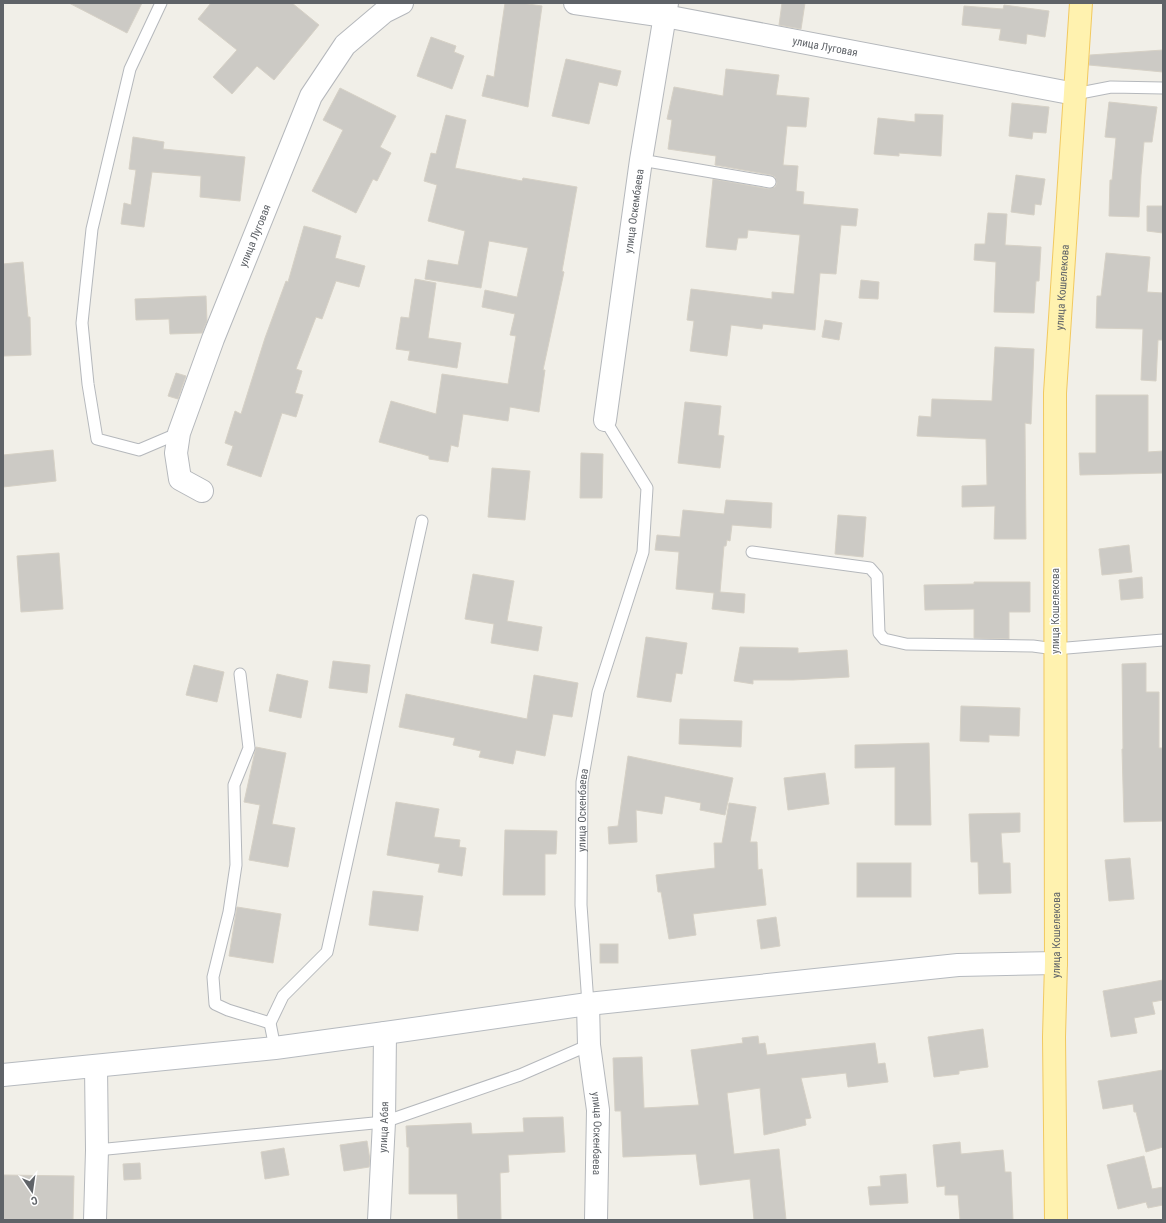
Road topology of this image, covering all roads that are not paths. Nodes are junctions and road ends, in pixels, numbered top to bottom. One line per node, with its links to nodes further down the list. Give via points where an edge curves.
1 (161, 3): 11 (lane, via 130,69 92,229 82,323 97,439 139,450)
2 (402, 3): 11 (street, улица Луговая, via 384,12 345,45 311,96 212,339)
3 (575, 3): 5 (street, улица Луговая)
4 (1081, 3): 7 (main road, улица Кошелекова)
5 (666, 9): 7 (street, улица Луговая); 8 (street, улица Оскембаева)
6 (1163, 88): 7 (lane, via 1111,87)
7 (1075, 94): 16 (main road, улица Кошелекова, via 1055,393)
8 (640, 160): 9 (lane); 10 (street, улица Оскембаева)
9 (770, 182)
10 (605, 420): 19 (lane, улица Оскенбаева, via 647,488 644,552 598,692 582,782 581,905)
11 (179, 432): 12 (street, улица Луговая, via 176,453 180,479)
12 (202, 491)
13 (422, 521): 20 (lane, via 327,952 283,996)
14 (752, 552): 16 (lane, via 870,568 877,576 879,633 884,638 906,644 1033,646)
15 (1163, 640): 16 (lane)
16 (1055, 649): 18 (main road, улица Кошелекова)
17 (240, 674): 20 (lane, via 249,748 234,785 236,865 229,912 213,977 216,1004)
18 (1056, 963): 19 (street, via 958,966); 31 (main road, улица Кошелекова)
19 (588, 1004): 21 (street); 22 (street, улица Оскенбаева)
20 (270, 1023): 23 (lane)
21 (385, 1034): 23 (street); 26 (street, улица Абая)
22 (588, 1045): 26 (lane, via 520,1075); 30 (street, улица Оскенбаева, via 598,1110)
23 (275, 1048): 24 (street)
24 (96, 1066): 25 (street); 27 (street)
25 (3, 1075)
26 (384, 1122): 27 (lane); 29 (street, улица Абая)
27 (97, 1150): 28 (street)
28 (95, 1220)
29 (379, 1220)
30 (596, 1220)
31 (1056, 1220)

